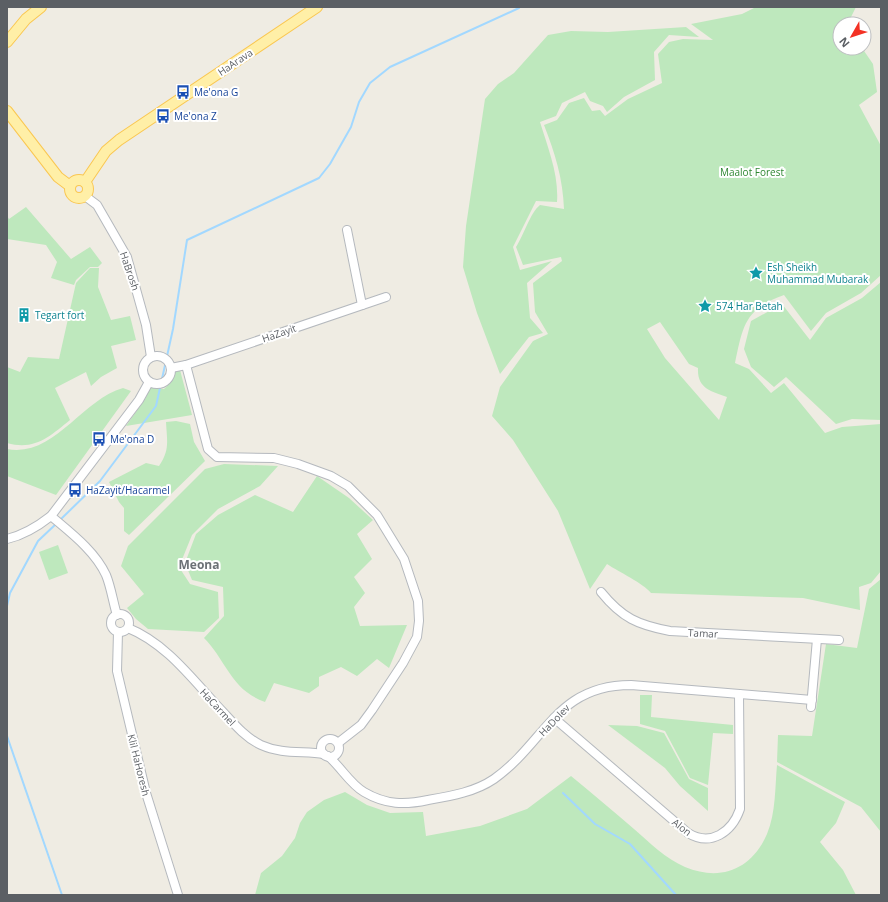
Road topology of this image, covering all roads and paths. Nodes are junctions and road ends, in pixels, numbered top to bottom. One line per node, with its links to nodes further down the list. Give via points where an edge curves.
1 (41, 7): 3 (main road)
2 (317, 7): 5 (main road, HaArava, via 119,140 106,151)
3 (7, 42)
4 (7, 111): 6 (main road, via 58,177)
5 (85, 182): 6 (main road, via 75,180); 7 (main road, via 88,188)
6 (70, 186): 7 (main road, via 73,196)
7 (85, 196): 11 (street, HaBrosh, via 97,205 127,257 146,325)
8 (347, 230): 10 (street)
9 (386, 297): 10 (street, HaZayit)
10 (362, 305): 12 (street, HaZayit)
11 (151, 357): 13 (street, via 162,357); 14 (street, via 143,369)
12 (186, 365): 13 (street, HaZayit); 25 (street, via 208,449 218,457 274,458 331,476 348,486 377,515 404,559 418,601 417,636 403,664 372,710 361,725)
13 (171, 368): 14 (street, via 170,375 164,383)
14 (149, 382): 15 (street, via 139,400)
15 (51, 516): 16 (street, via 21,536); 18 (street, via 98,562 106,576)
16 (7, 539)
17 (601, 592): 21 (street, Tamar, via 622,614 647,626 670,631)
18 (117, 614): 19 (street, via 123,614 128,618); 20 (street, via 111,625)
19 (128, 628): 20 (street, via 124,632); 26 (street, HaCarmel, via 152,640 241,731 260,744 289,753)
20 (118, 632): 28 (street, Klil HaHoresh, via 117,671 146,793)
21 (817, 639): 22 (street, Tamar); 23 (street, HaDolev, via 812,704)
22 (839, 640)
23 (739, 694): 24 (street, HaDolev, via 619,685 590,691 566,706); 24 (street, Alon, via 740,809 727,830 712,838 695,837 688,832)
24 (554, 718): 27 (street, HaDolev, via 506,770 481,786 454,796 410,804 384,802 362,791)
25 (338, 747): 26 (street, via 335,756); 26 (street, via 333,740 326,741 322,745); 27 (street, HaDolev, via 339,762)
26 (326, 755): 27 (street, HaDolev)
27 (346, 775)
28 (178, 895)

